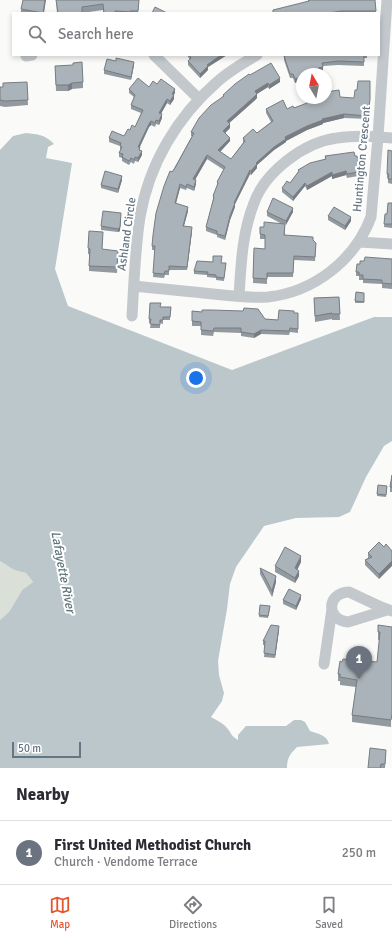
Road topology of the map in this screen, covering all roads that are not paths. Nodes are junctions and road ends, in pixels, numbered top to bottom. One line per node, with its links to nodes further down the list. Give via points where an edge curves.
1 (387, 0): 2 (street, Huntington Crescent)
2 (385, 32): 6 (street, Huntington Crescent)
3 (155, 56): 5 (street)
4 (255, 56): 5 (street, Ashland Circle, via 217,81)
5 (199, 99): 10 (street, Ashland Circle, via 174,131 153,169 140,215)
6 (378, 137): 7 (street); 8 (street, Huntington Crescent, via 371,217); 11 (street, via 336,138 323,142 293,156 269,178 260,189 249,217 241,261)
7 (392, 138)
8 (359, 242): 9 (street); 11 (street, Huntington Crescent, via 345,259 305,286 269,296)
9 (392, 244)
10 (134, 286): 11 (street, Huntington Crescent); 12 (street, Ashland Circle)
11 (240, 296)
12 (132, 316)
13 (332, 610): 14 (street, via 338,619 348,622); 14 (street, via 334,598 343,592 349,592); 15 (street)
14 (390, 610)
15 (324, 664)

